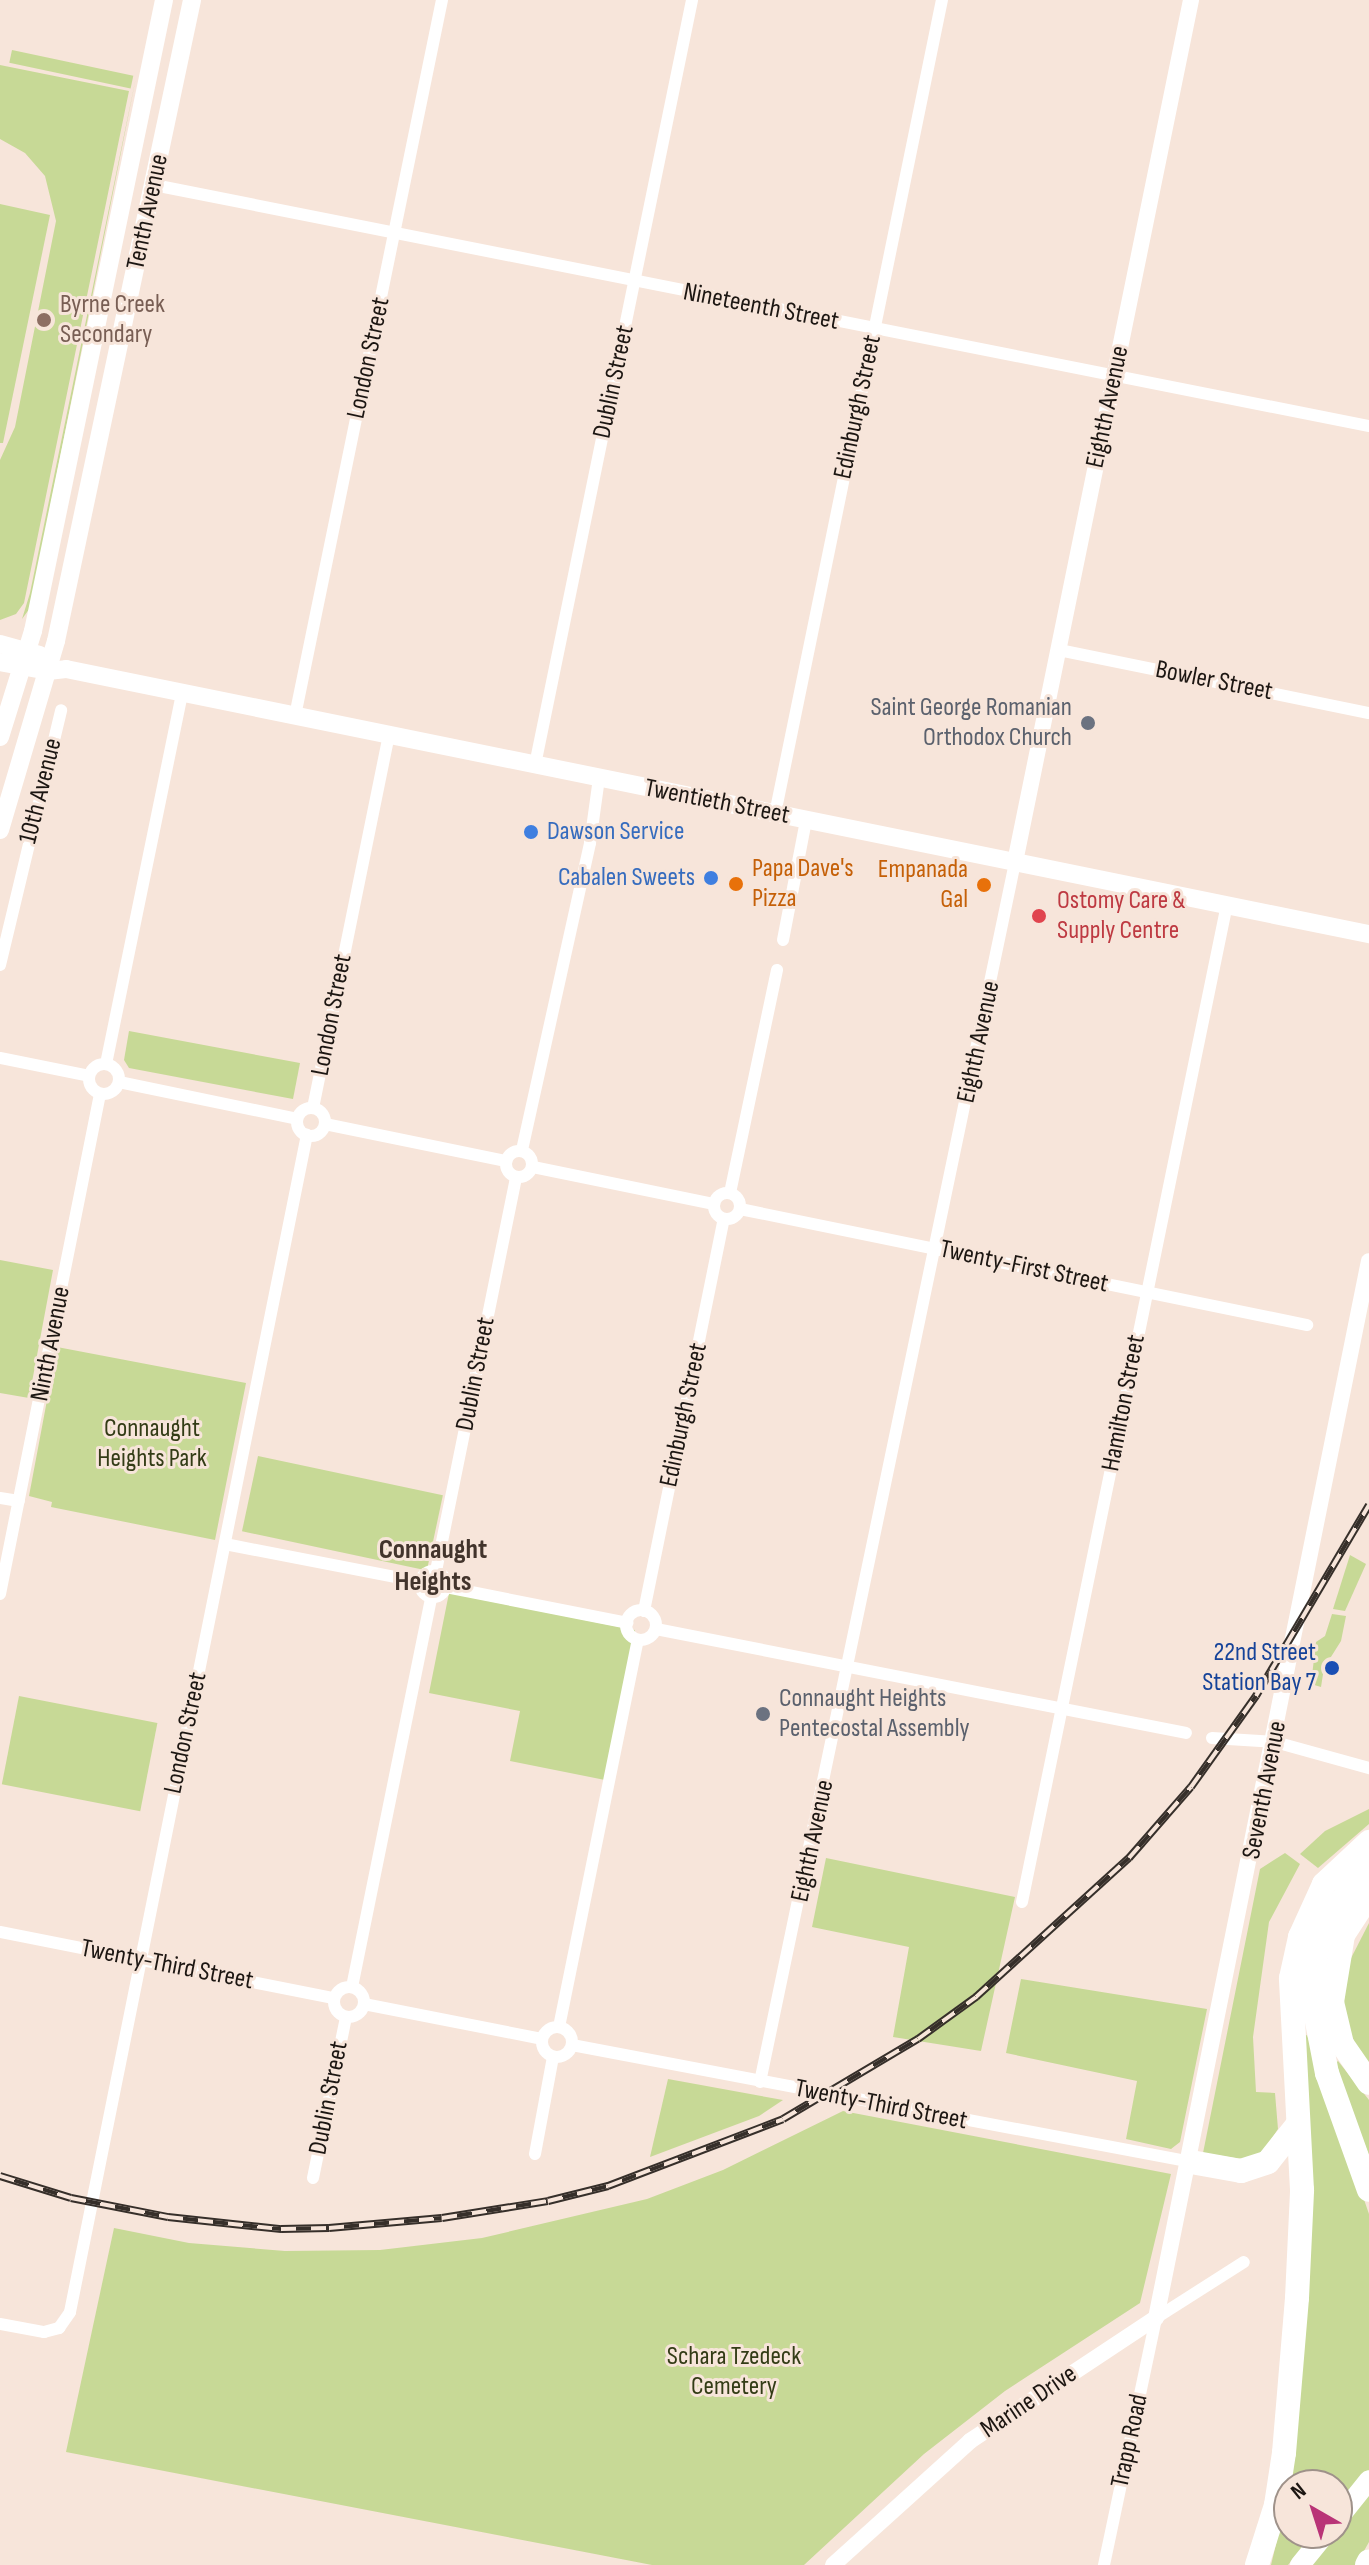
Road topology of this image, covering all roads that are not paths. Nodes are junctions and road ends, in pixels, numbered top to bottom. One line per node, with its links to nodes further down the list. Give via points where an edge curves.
1 (164, 0): 15 (main road, Tenth Avenue)
2 (192, 0): 7 (main road, Tenth Avenue)
3 (442, 0): 8 (street, London Street)
4 (692, 0): 9 (street, Dublin Street)
5 (942, 0): 10 (street, Edinburgh Street)
6 (1191, 0): 11 (street, Eighth Avenue)
7 (154, 185): 8 (street, Nineteenth Street); 17 (main road, Tenth Avenue)
8 (394, 232): 9 (street, Nineteenth Street); 21 (street, London Street)
9 (634, 281): 10 (street, Nineteenth Street); 24 (street, Dublin Street)
10 (874, 330): 11 (street, Nineteenth Street); 26 (street, Edinburgh Street)
11 (1114, 378): 12 (street, Nineteenth Street); 14 (street, Eighth Avenue)
12 (1369, 424)
13 (0, 644): 15 (main road)
14 (1059, 650): 20 (street, Bowler Street); 29 (street, Eighth Avenue)
15 (25, 659): 16 (main road); 17 (main road, Twentieth Street); 22 (main road, Tenth Avenue)
16 (0, 662)
17 (55, 666): 18 (main road, Twentieth Street); 28 (main road, Tenth Avenue)
18 (182, 693): 21 (main road, Twentieth Street); 36 (street)
19 (61, 710): 33 (street, 10th Avenue)
20 (1369, 713)
21 (295, 716): 23 (main road, Twentieth Street)
22 (0, 733)
23 (389, 735): 24 (main road, Twentieth Street); 40 (street, London Street)
24 (535, 765): 25 (main road, Twentieth Street)
25 (599, 778): 26 (main road, Twentieth Street); 44 (street, via 590,843)
26 (775, 814): 27 (main road, Twentieth Street)
27 (806, 820): 29 (main road, Twentieth Street); 32 (street)
28 (0, 830)
29 (1015, 862): 30 (main road, Twentieth Street); 52 (street, Eighth Avenue)
30 (1227, 904): 31 (main road, Twentieth Street); 54 (street, Hamilton Street)
31 (1369, 934)
32 (783, 940)
33 (0, 965)
34 (777, 970): 48 (street)
35 (0, 1058): 37 (street)
36 (106, 1064): 37 (street, via 93,1068); 38 (street, via 115,1068)
37 (89, 1076): 39 (street, via 89,1085)
38 (119, 1082): 39 (street, via 114,1090); 41 (street)
39 (100, 1094): 57 (street, Ninth Avenue)
40 (313, 1108): 41 (street); 42 (street)
41 (297, 1119): 43 (street)
42 (325, 1124): 43 (street, via 320,1132); 45 (street)
43 (307, 1135): 58 (street, London Street)
44 (522, 1150): 45 (street); 46 (street, via 532,1158)
45 (506, 1161): 47 (street)
46 (533, 1167): 47 (street); 49 (street)
47 (516, 1177): 59 (street, Dublin Street)
48 (730, 1193): 49 (street); 50 (street)
49 (714, 1204): 51 (street)
50 (740, 1209): 51 (street); 52 (street, Twenty-First Street)
51 (724, 1219): 64 (street, Edinburgh Street)
52 (936, 1249): 54 (street, Twenty-First Street); 68 (street, Eighth Avenue)
53 (1369, 1261): 72 (street, Seventh Avenue)
54 (1147, 1292): 55 (street, Twenty-First Street); 69 (street, Hamilton Street)
55 (1307, 1325)
56 (0, 1498): 57 (street)
57 (19, 1501): 62 (street, Ninth Avenue)
58 (225, 1544): 60 (street); 79 (street, London Street)
59 (436, 1571): 60 (street, via 424,1574); 61 (street)
60 (420, 1582): 63 (street)
61 (446, 1587): 63 (street); 65 (street)
62 (0, 1594)
63 (431, 1597): 80 (street)
64 (644, 1611): 65 (street, via 635,1612); 66 (street, via 652,1615)
65 (627, 1623): 67 (street)
66 (656, 1629): 67 (street); 68 (street)
67 (638, 1640): 84 (street)
68 (850, 1666): 69 (street); 88 (street, Eighth Avenue)
69 (1063, 1709): 70 (street); 77 (street, Hamilton Street)
70 (1186, 1733)
71 (1212, 1738): 72 (street)
72 (1275, 1742): 73 (street); 92 (street, Seventh Avenue)
73 (1369, 1768)
74 (1369, 1842): 90 (highway, via 1324,1884 1295,1956 1290,2015)
75 (1369, 1865): 94 (highway, via 1329,1917 1318,1942 1311,1991 1327,2073)
76 (1369, 1895): 89 (highway, via 1343,1935 1332,2002 1342,2044)
77 (1022, 1902)
78 (0, 1932): 79 (street, Twenty-Third Street)
79 (140, 1959): 81 (street, Twenty-Third Street); 97 (street, London Street, via 70,2312 59,2328 44,2332)
80 (352, 1987): 81 (street); 82 (street)
81 (334, 1998): 83 (street, via 337,2012)
82 (364, 2004): 83 (street, via 360,2013); 85 (street)
83 (346, 2017): 93 (street, Dublin Street)
84 (559, 2027): 85 (street); 86 (street, via 570,2035)
85 (542, 2039): 87 (street, via 542,2048)
86 (572, 2045): 87 (street, via 567,2053); 88 (street, Twenty-Third Street)
87 (553, 2057): 91 (street)
88 (760, 2082): 92 (street, Twenty-Third Street)
89 (1369, 2083)
90 (1298, 2124): 92 (highway, via 1268,2162 1241,2171); 103 (highway, via 1300,2243 1284,2453 1276,2505)
91 (535, 2154)
92 (1191, 2162): 96 (street, Seventh Avenue)
93 (313, 2178)
94 (1369, 2190)
95 (1244, 2262): 96 (street, Marine Drive)
96 (1156, 2318): 101 (street, Marine Drive, via 970,2441); 102 (street, Trapp Road)
97 (0, 2324)
98 (1369, 2480): 99 (main road)
99 (1353, 2500)
100 (1313, 2549): 104 (main road)
101 (833, 2565)
102 (1104, 2565)
103 (1257, 2565)
104 (1300, 2565)

